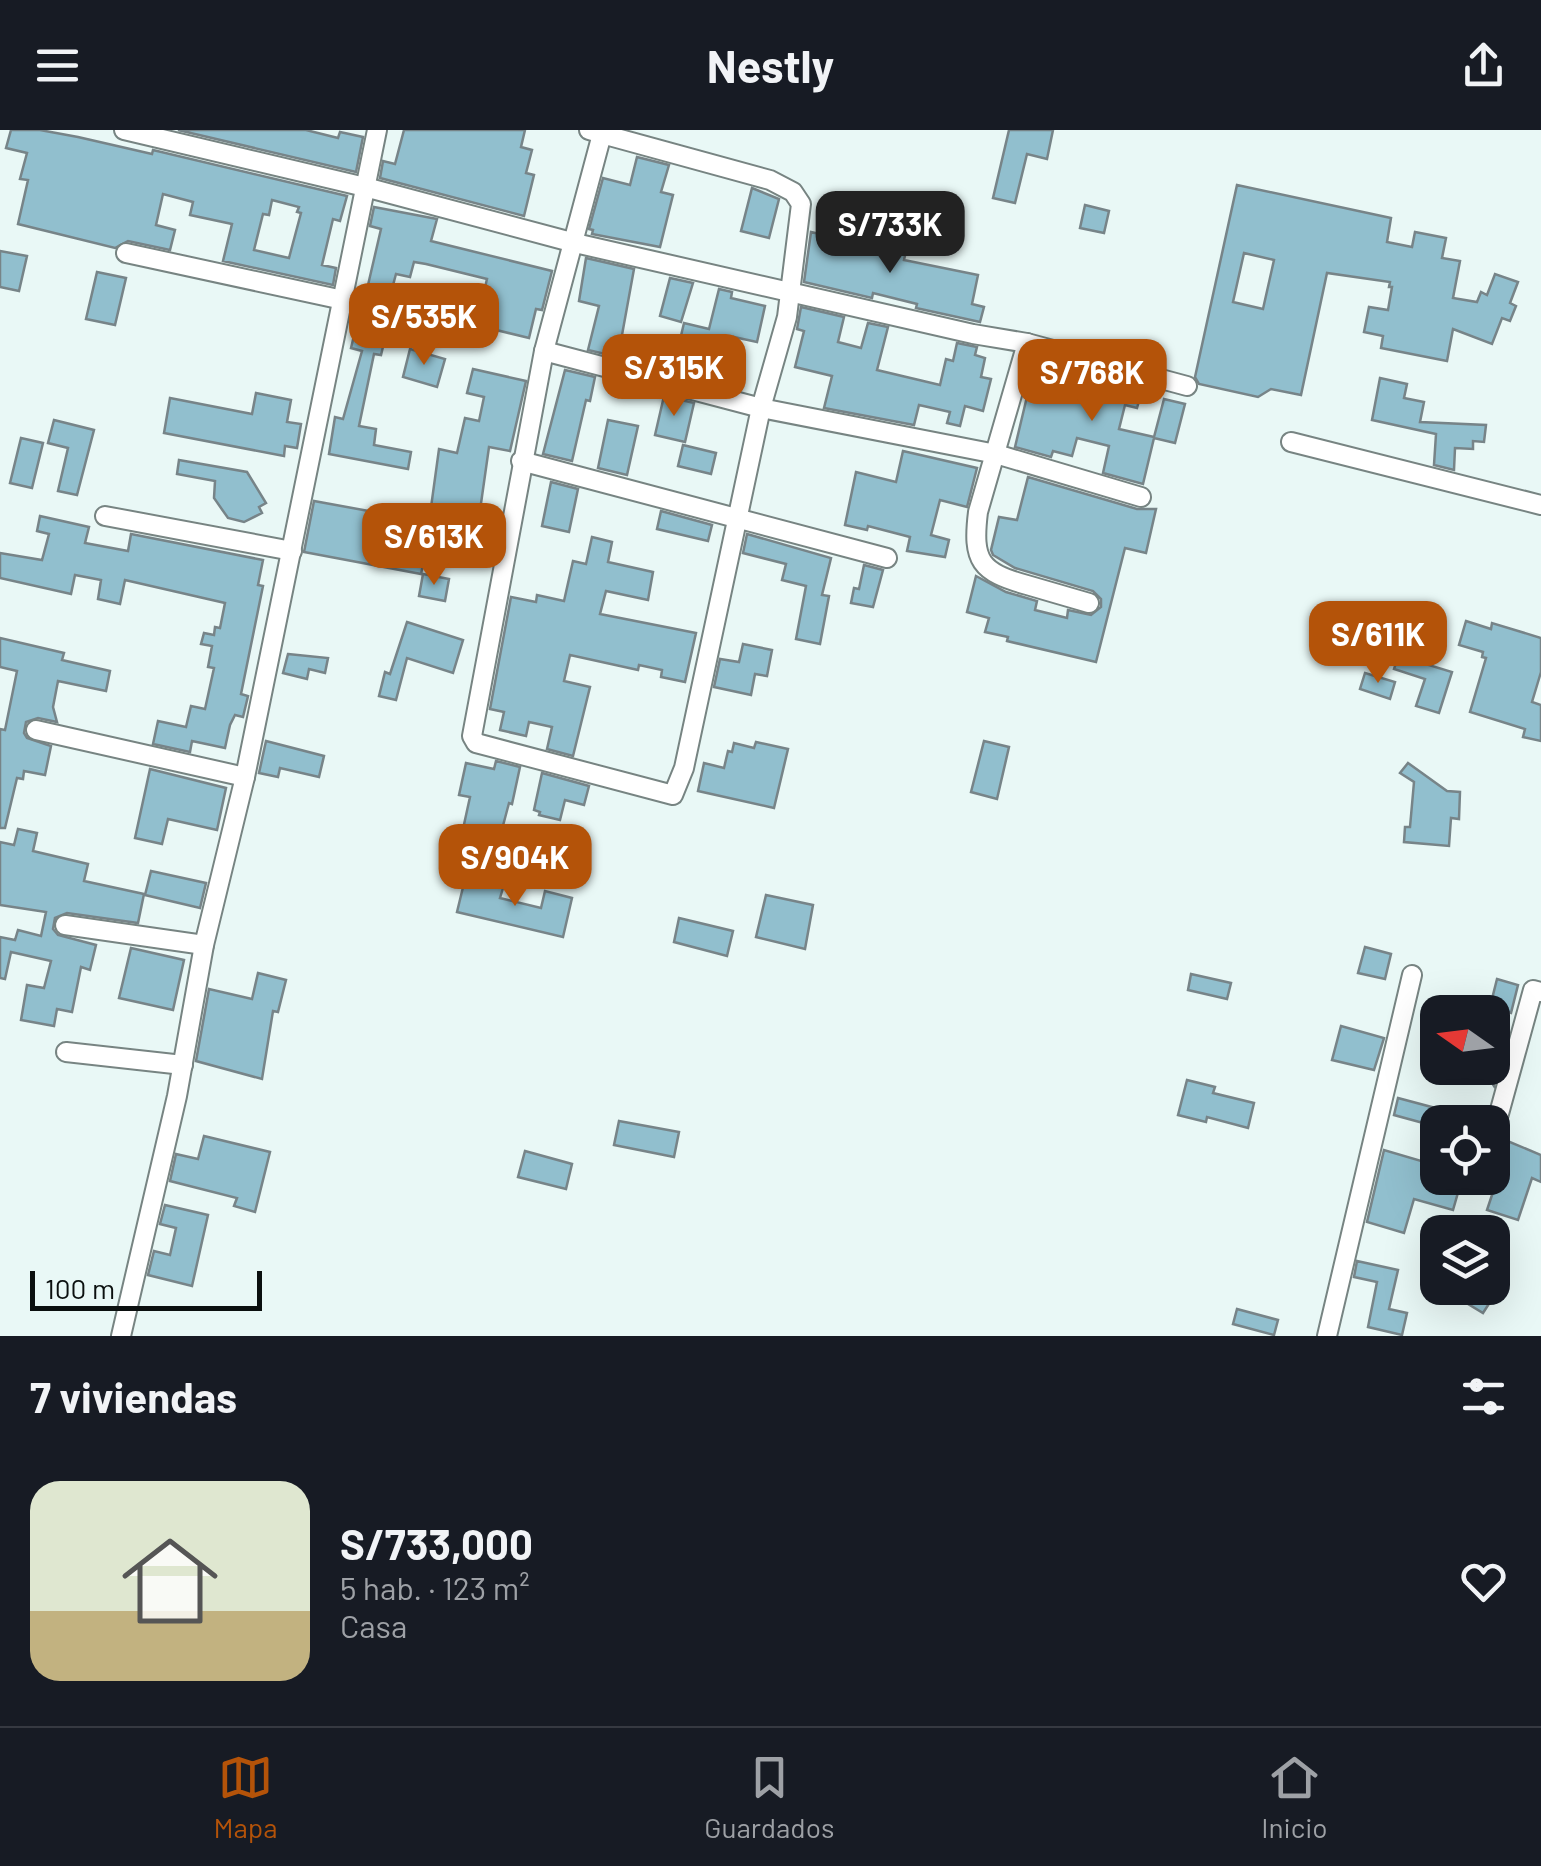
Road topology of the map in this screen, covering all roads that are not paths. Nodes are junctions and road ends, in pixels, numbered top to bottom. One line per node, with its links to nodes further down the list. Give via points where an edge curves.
1 (124, 130): 4 (street)
2 (377, 130): 4 (street)
3 (598, 131): 5 (street); 7 (street, via 793,192 801,204)
4 (365, 187): 5 (street); 8 (street)
5 (575, 243): 7 (street); 10 (street)
6 (126, 253): 8 (street)
7 (791, 291): 9 (street); 12 (street)
8 (342, 300): 20 (street)
9 (1027, 343): 11 (street); 14 (street)
10 (544, 351): 12 (street); 15 (street)
11 (1187, 386)
12 (761, 408): 14 (street); 19 (street)
13 (1290, 442): 17 (street)
14 (996, 454): 16 (street); 22 (street, via 974,540 983,564 996,576)
15 (521, 460): 19 (street); 19 (street, via 472,736 476,744 673,795)
16 (1141, 497)
17 (1541, 506)
18 (105, 516): 20 (street)
19 (738, 517): 21 (street)
20 (292, 551): 24 (street)
21 (888, 558)
22 (1089, 603)
23 (36, 730): 24 (street)
24 (245, 777): 26 (street)
25 (64, 925): 26 (street)
26 (204, 946): 30 (street)
27 (1412, 975): 33 (street)
28 (1541, 992): 31 (street, via 1534,990)
29 (66, 1052): 30 (street)
30 (184, 1064): 32 (street)
31 (1502, 1105)
32 (121, 1336)
33 (1327, 1336)

